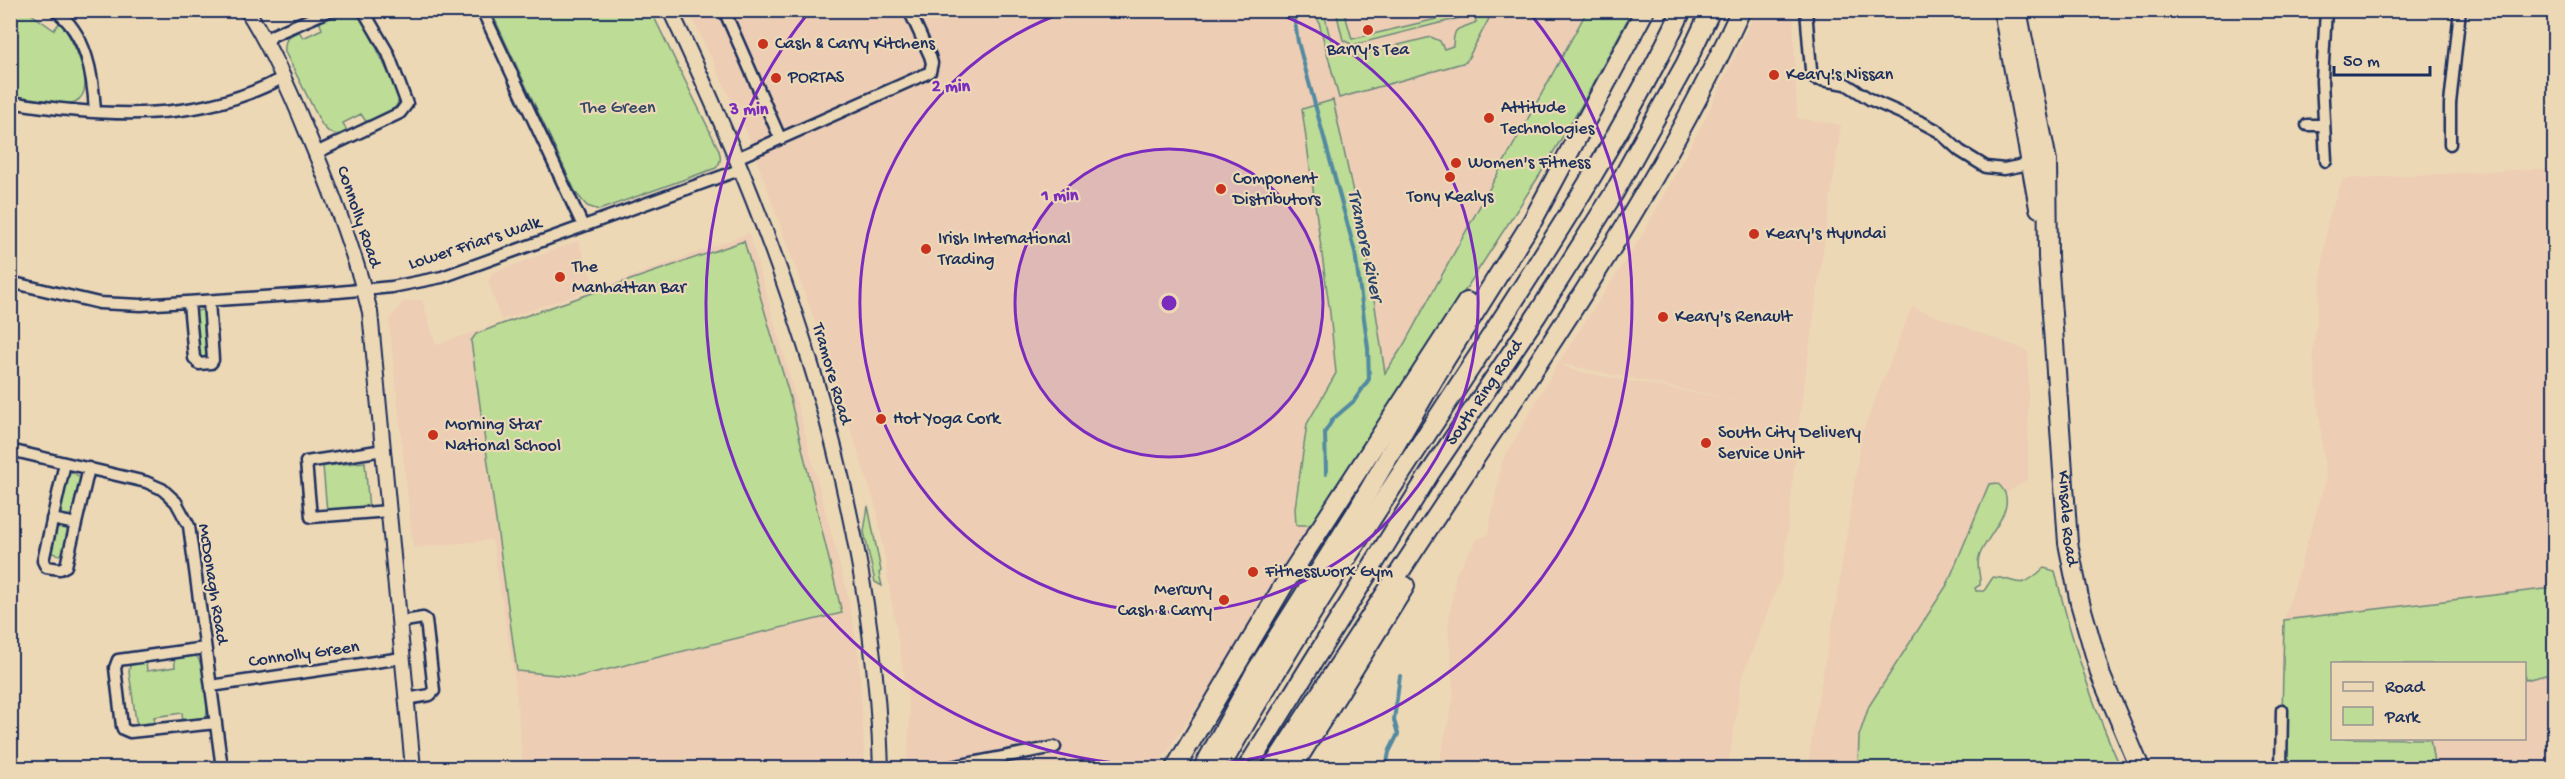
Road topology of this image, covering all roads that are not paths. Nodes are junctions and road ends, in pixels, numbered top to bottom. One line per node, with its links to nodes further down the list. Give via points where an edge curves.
1 (55, 10): 21 (street, via 74,30 84,49)
2 (247, 10): 18 (street, Connolly Road)
3 (331, 10): 18 (street, via 273,35)
4 (363, 10): 27 (street, via 387,53 407,104 400,112)
5 (482, 10): 31 (street)
6 (670, 10): 30 (street, Tramore Road)
7 (724, 10): 25 (street)
8 (909, 10): 25 (street, Lower Friar's Walk, via 930,56 930,72)
9 (1645, 10): 24 (highway)
10 (1682, 10): 59 (highway, South Ring Road, via 1623,124 1318,605)
11 (1711, 10): 60 (highway, South Ring Road, via 1614,193 1430,473)
12 (1741, 10): 36 (highway, via 1663,166)
13 (1806, 10): 29 (street, via 1815,79 1846,84 1921,122 1986,167 2004,169)
14 (2003, 10): 29 (highway, Kinsale Road)
15 (2017, 10): 29 (highway, Kinsale Road)
16 (2326, 10): 23 (street)
17 (2460, 10): 26 (street)
18 (267, 42): 19 (street, Connolly Road)
19 (284, 77): 21 (street, via 247,96 198,108 157,113); 27 (street, Connolly Road)
20 (10, 102): 21 (street)
21 (95, 111)
22 (2307, 125): 23 (street)
23 (2323, 125): 28 (street)
24 (1583, 129): 57 (highway, via 1356,470); 58 (highway, via 1533,220 1256,671)
25 (780, 138): 30 (street, Lower Friar's Walk)
26 (2450, 144)
27 (316, 153): 33 (street, Connolly Road)
28 (2326, 161)
29 (2038, 163): 64 (highway, Kinsale Road, via 2068,543 2101,676)
30 (739, 164): 31 (street, Lower Friar's Walk); 55 (street, Tramore Road, via 798,325 846,497 869,615)
31 (583, 226): 33 (street, Lower Friar's Walk, via 442,277)
32 (10, 282): 35 (street, Lower Friar's Walk, via 99,303)
33 (364, 289): 34 (street, Lower Friar's Walk); 39 (street, Connolly Road, via 370,312)
34 (209, 301): 35 (street, Lower Friar's Walk); 35 (street, via 211,363 199,364 194,358)
35 (189, 303)
36 (1518, 393): 37 (highway); 63 (highway, via 1451,513)
37 (1503, 416): 61 (highway, via 1415,531); 62 (highway)
38 (10, 450): 40 (street, McDonagh Road)
39 (384, 450): 42 (street, Connolly Road); 42 (street, via 306,462 311,517)
40 (65, 463): 41 (street, McDonagh Road); 43 (street)
41 (88, 468): 44 (street); 46 (street, McDonagh Road, via 156,486 181,508 189,526)
42 (389, 511): 45 (street, Connolly Road)
43 (52, 519): 44 (street); 44 (street, via 42,561 46,567 66,566)
44 (76, 524)
45 (399, 622): 47 (street, Connolly Road); 49 (street, via 426,620 434,691)
46 (205, 648): 48 (street, McDonagh Road); 51 (street, via 118,660 115,668 122,726 130,732)
47 (402, 658): 48 (street, Connolly Green); 49 (street, Connolly Road)
48 (211, 686): 51 (street, McDonagh Road)
49 (406, 699): 54 (street, Connolly Road)
50 (2282, 710): 65 (street)
51 (216, 723): 53 (street, McDonagh Road)
52 (1054, 747): 56 (street)
53 (222, 768)
54 (413, 768)
55 (881, 768)
56 (945, 768)
57 (1175, 768)
58 (1203, 768)
59 (1220, 768)
60 (1247, 768)
61 (1260, 768)
62 (1272, 768)
63 (1293, 768)
64 (2140, 768)
65 (2281, 768)

